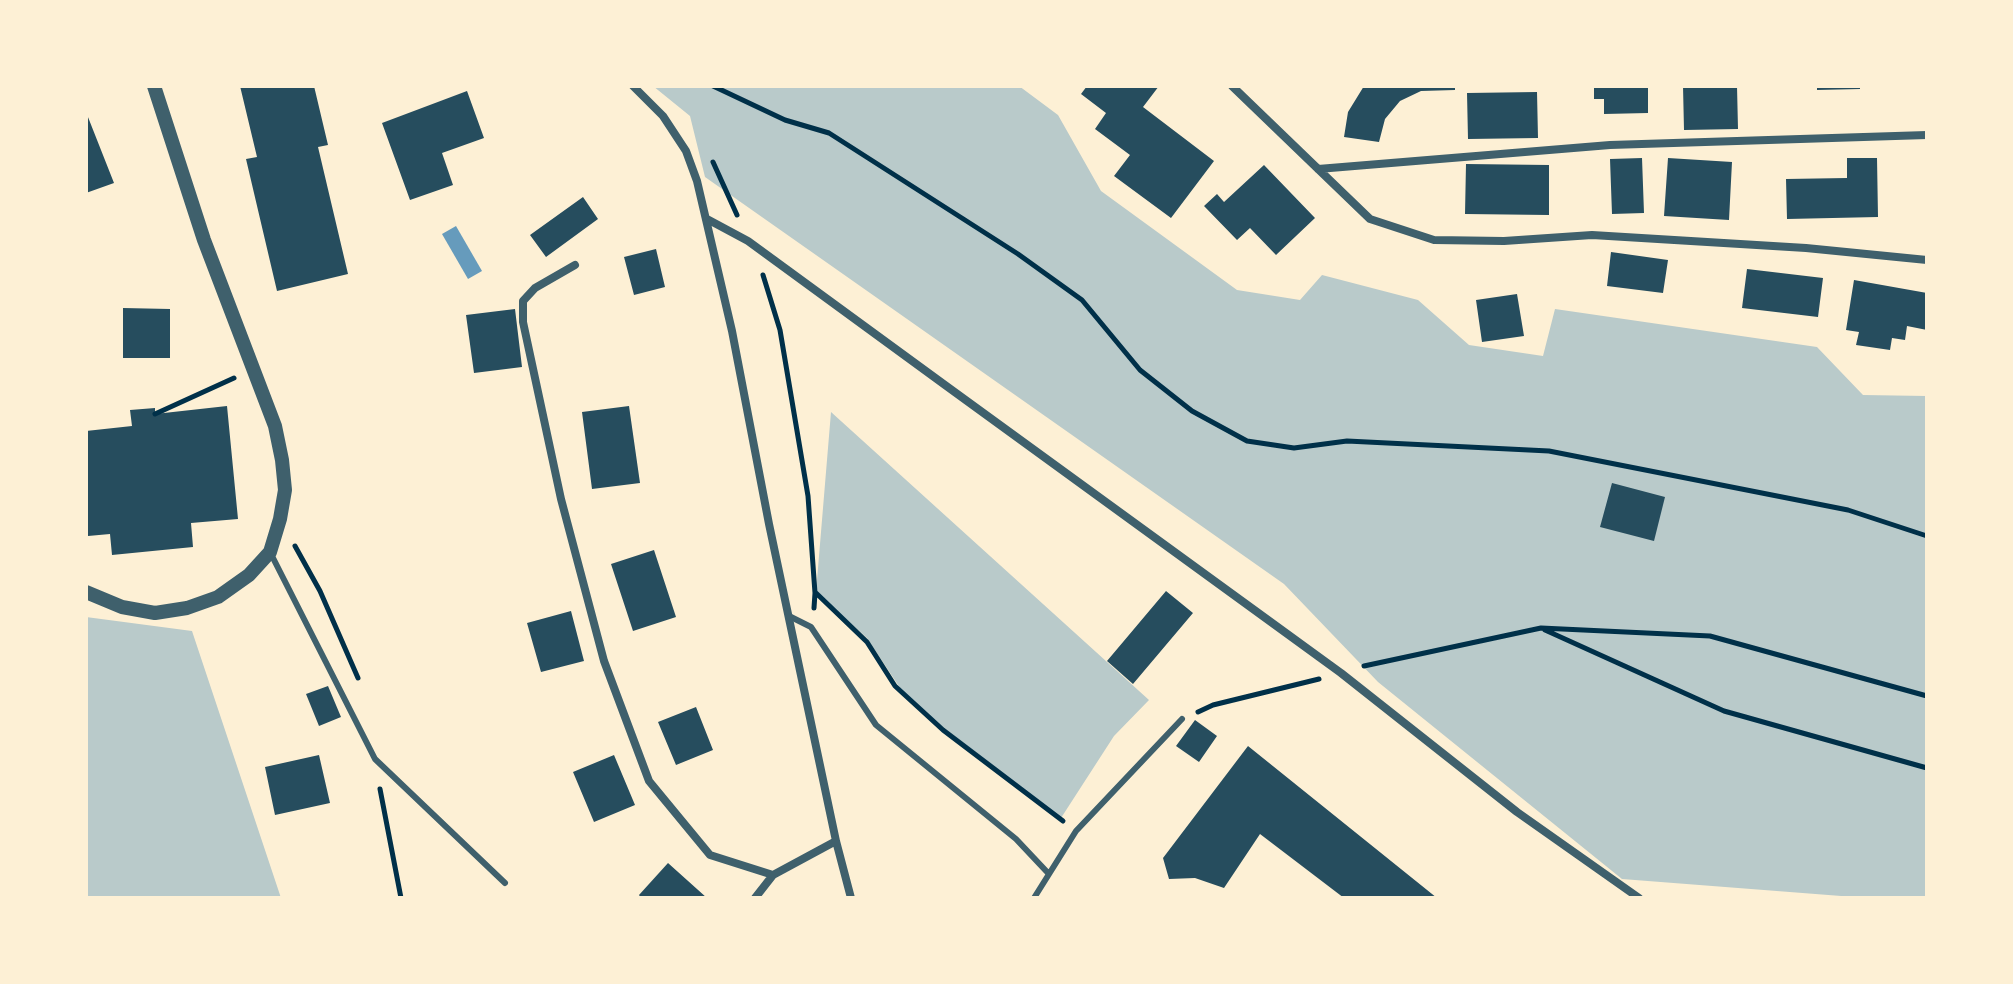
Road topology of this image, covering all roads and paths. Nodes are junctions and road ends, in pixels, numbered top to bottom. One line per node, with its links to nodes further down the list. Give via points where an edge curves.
1 (154, 86): 11 (street)
2 (633, 86): 7 (street, via 663,116 686,151)
3 (713, 86): 13 (path, via 785,120 829,133 992,237 1082,300 1140,370 1192,411 1247,441 1294,448 1347,441 1549,451 1848,510)
4 (1232, 86): 6 (street)
5 (1927, 135): 6 (street, via 1610,145)
6 (1318, 169): 8 (street, via 1370,219 1434,240 1592,235)
7 (707, 219): 17 (street); 20 (street, via 760,250)
8 (1927, 260)
9 (575, 265): 28 (street, via 523,301 523,322 561,499 604,661 649,781 710,855)
10 (760, 270): 16 (path, via 780,330 808,496)
11 (253, 369): 12 (path); 14 (street, via 275,426 285,490)
12 (155, 414)
13 (1927, 536)
14 (270, 552): 15 (street, via 218,597 187,608 155,613); 29 (lane, via 375,759)
15 (86, 592)
16 (815, 593): 18 (path); 24 (path, via 867,642 895,686 943,730)
17 (789, 616): 18 (lane); 25 (street)
18 (811, 627): 27 (lane, via 876,725 1016,839)
19 (1541, 628): 20 (path); 21 (path, via 1710,636); 23 (path, via 1724,711)
20 (1341, 673): 22 (path, via 1213,705); 34 (street, via 1517,812)
21 (1927, 696)
22 (1182, 719): 24 (lane)
23 (1927, 768)
24 (1076, 831): 27 (lane)
25 (836, 841): 28 (street); 32 (street)
26 (390, 844): 30 (path)
27 (1048, 873): 33 (lane)
28 (773, 875): 31 (street)
29 (505, 883)
30 (401, 898)
31 (755, 898)
32 (851, 898)
33 (1034, 898)
34 (1639, 898)

